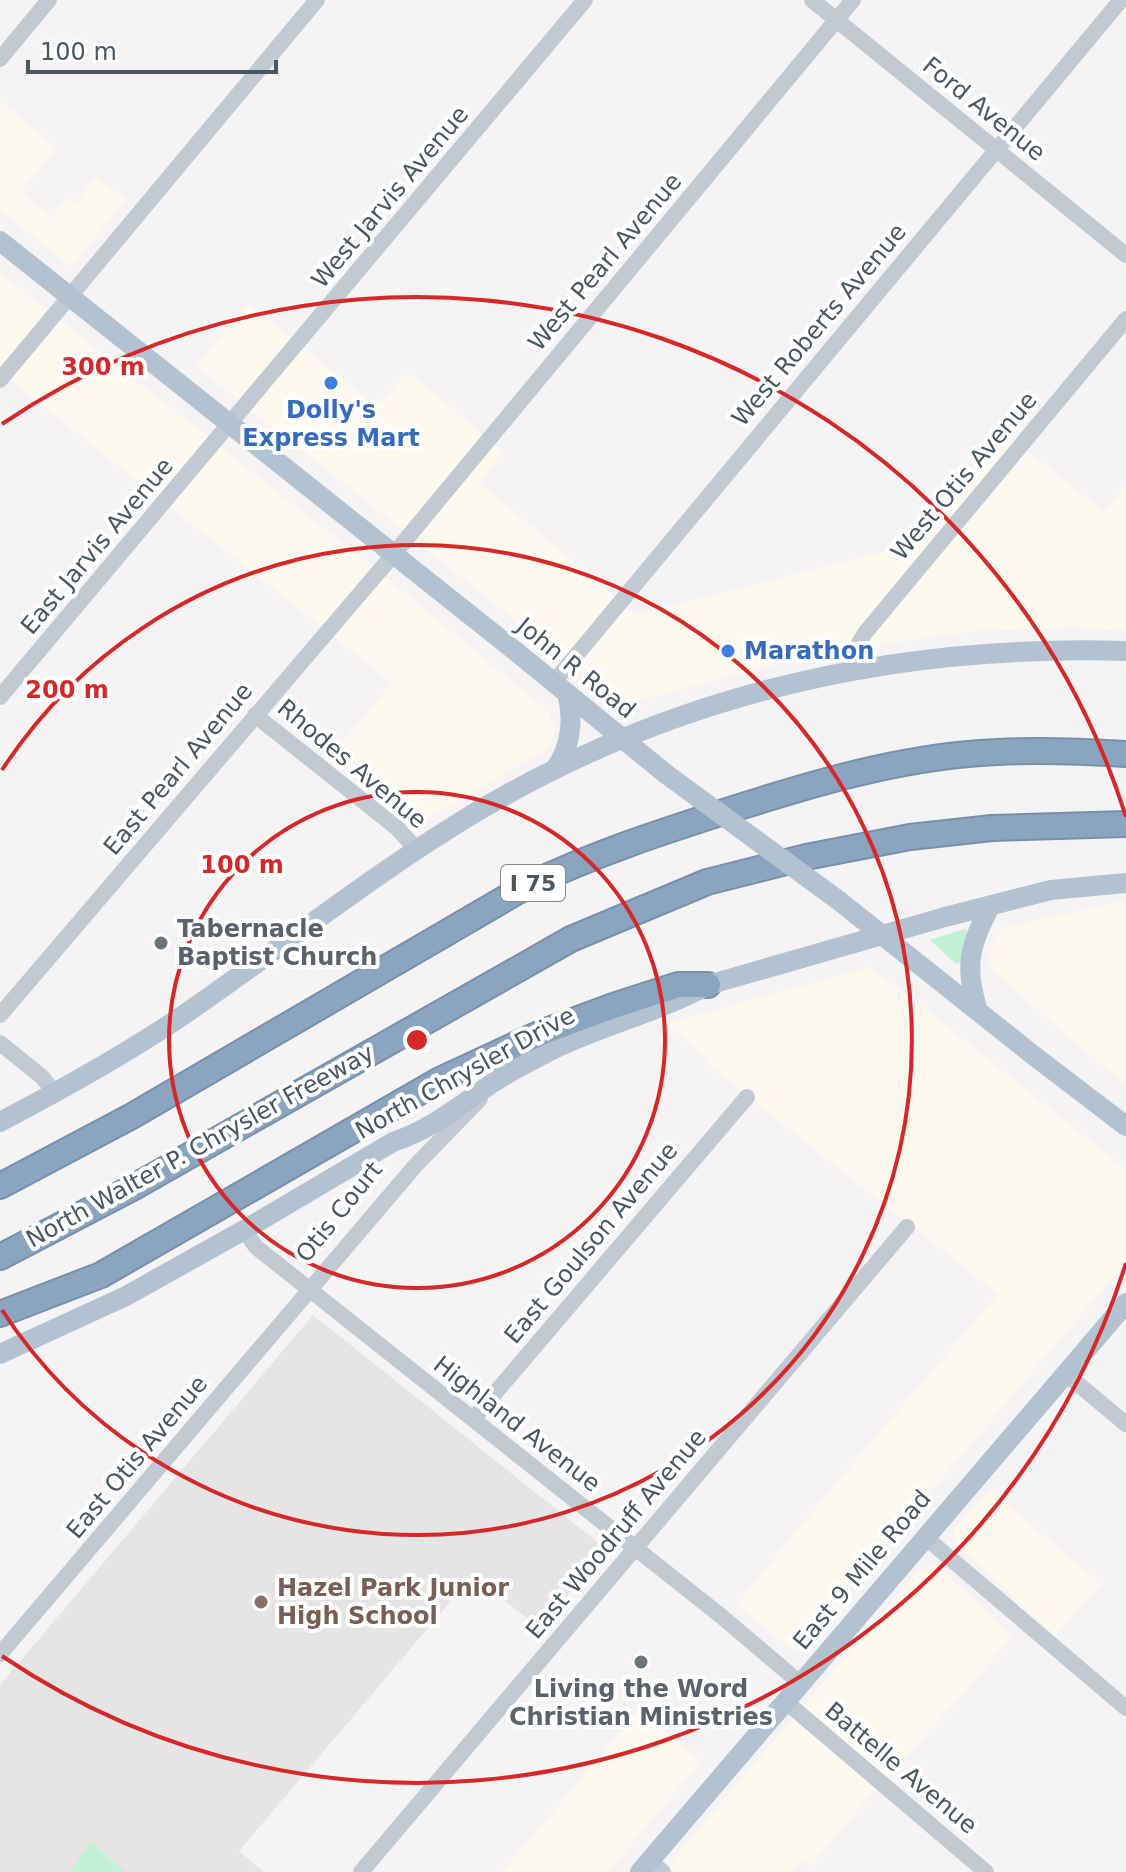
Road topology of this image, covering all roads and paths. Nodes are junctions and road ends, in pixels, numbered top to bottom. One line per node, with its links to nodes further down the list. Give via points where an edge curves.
1 (49, 0): 8 (street)
2 (317, 0): 12 (street)
3 (585, 0): 15 (street, West Jarvis Avenue)
4 (812, 0): 7 (street, Ford Avenue)
5 (853, 0): 7 (street, West Pearl Avenue)
6 (1121, 0): 9 (street, West Roberts Avenue)
7 (836, 20): 9 (street, Ford Avenue); 16 (street, West Pearl Avenue)
8 (0, 59)
9 (996, 149): 11 (street, Ford Avenue); 19 (street, West Roberts Avenue)
10 (0, 241): 12 (main road, John R Road)
11 (1126, 255)
12 (70, 297): 14 (street); 15 (main road, John R Road)
13 (1126, 319): 18 (street, West Otis Avenue, via 865,633)
14 (0, 380)
15 (231, 425): 16 (main road, John R Road); 20 (street, East Jarvis Avenue)
16 (393, 555): 19 (main road, John R Road); 21 (street, East Pearl Avenue)
17 (1126, 651): 18 (main road, via 1005,651)
18 (849, 670): 22 (main road, via 725,701)
19 (560, 687): 22 (main road, John R Road); 24 (main road, via 571,723)
20 (0, 697)
21 (255, 715): 26 (street, Rhodes Avenue, via 397,828); 32 (street, East Pearl Avenue)
22 (622, 740): 24 (main road); 29 (main road, John R Road, bridge)
23 (1126, 754): 42 (highway, I 75, via 977,753 887,766 638,838 525,887 132,1116)
24 (555, 769): 26 (main road)
25 (1126, 824): 45 (highway, North Walter P. Chrysler Freeway, via 992,828 910,837 707,882 571,939 160,1173)
26 (417, 850): 35 (main road, via 178,1019)
27 (1126, 883): 28 (main road, North Chrysler Drive, via 1051,890)
28 (991, 905): 29 (main road, North Chrysler Drive); 31 (main road, via 975,935 969,967)
29 (882, 935): 30 (main road, North Chrysler Drive); 31 (main road, John R Road)
30 (708, 985): 40 (main road, North Chrysler Drive, via 552,1050); 48 (highway, via 678,985 613,1006 465,1068 101,1275)
31 (978, 1011): 38 (main road, John R Road)
32 (0, 1015)
33 (0, 1043): 35 (street)
34 (508, 1075): 39 (street)
35 (55, 1093): 37 (main road)
36 (747, 1097): 51 (street, East Goulson Avenue)
37 (0, 1122)
38 (1126, 1126)
39 (452, 1128): 40 (street); 46 (street)
40 (417, 1134): 41 (main road, North Chrysler Drive)
41 (393, 1142): 44 (main road, North Chrysler Drive); 46 (street, Otis Court, via 409,1139 416,1152 316,1273)
42 (0, 1186)
43 (907, 1227): 54 (street, East Woodruff Avenue)
44 (244, 1230): 46 (street, Highland Avenue, via 256,1247); 49 (main road, North Chrysler Drive, via 126,1296)
45 (0, 1257)
46 (311, 1290): 51 (street, Highland Avenue); 55 (street, East Otis Avenue)
47 (1126, 1303): 50 (main road, East 9 Mile Road)
48 (0, 1314)
49 (0, 1354)
50 (1066, 1374): 52 (street); 53 (main road, East 9 Mile Road)
51 (473, 1419): 54 (street, Highland Avenue)
52 (1126, 1424)
53 (925, 1537): 56 (main road, East 9 Mile Road); 58 (street)
54 (636, 1549): 56 (street, Highland Avenue); 60 (street, East Woodruff Avenue)
55 (0, 1654)
56 (800, 1683): 57 (main road, East 9 Mile Road)
57 (785, 1701): 59 (main road, East 9 Mile Road); 61 (street, Battelle Avenue)
58 (1126, 1708)
59 (651, 1868)
60 (361, 1872)
61 (986, 1872)

